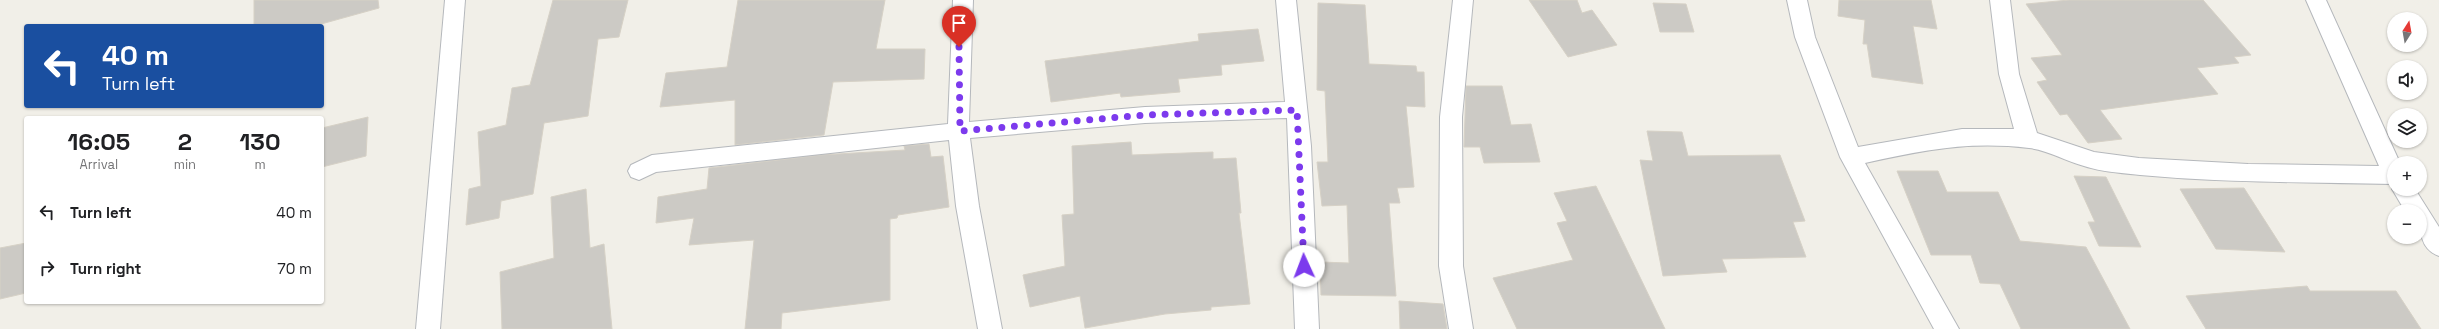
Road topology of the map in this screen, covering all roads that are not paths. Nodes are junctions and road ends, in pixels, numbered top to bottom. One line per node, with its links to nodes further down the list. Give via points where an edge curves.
1 (455, 0): 17 (street)
2 (963, 0): 9 (street, via 958,63)
3 (1286, 0): 8 (street)
4 (1463, 0): 20 (street, via 1451,117 1451,266)
5 (1797, 0): 11 (street, via 1805,38)
6 (2000, 0): 10 (street, via 2009,74)
7 (2316, 0): 12 (street)
8 (1297, 110): 9 (street, via 1145,115); 19 (street)
9 (960, 131): 13 (street, via 652,164); 18 (street, via 964,171)
10 (2028, 140): 11 (street, via 1974,136); 14 (street, via 2102,162 2209,171)
11 (1851, 157): 21 (street)
12 (2387, 159)
13 (639, 171)
14 (2387, 175)
15 (2427, 227): 16 (street)
16 (2439, 246)
17 (424, 326)
18 (990, 329)
19 (1307, 329)
20 (1461, 329)
21 (1947, 329)

